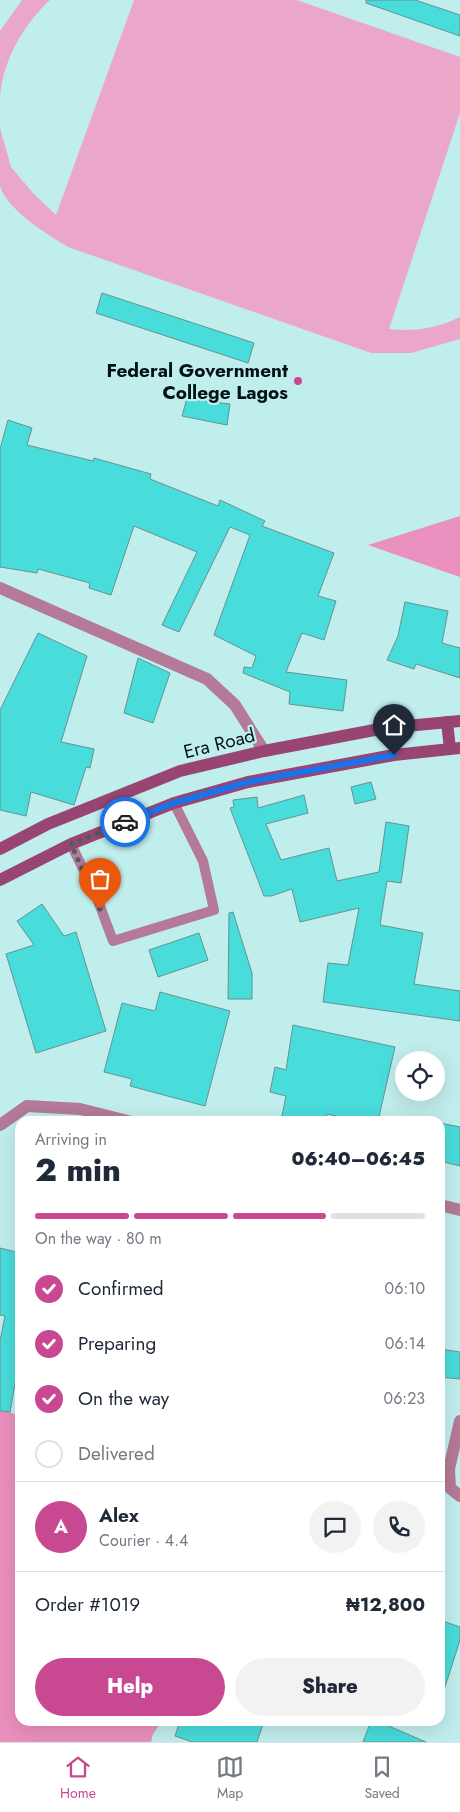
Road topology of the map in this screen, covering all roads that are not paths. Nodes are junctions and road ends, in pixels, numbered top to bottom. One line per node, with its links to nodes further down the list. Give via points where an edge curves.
1 (0, 588): 4 (street, via 207,679 235,705)
2 (454, 722): 3 (main road); 4 (main road, Era Road, via 386,728)
3 (455, 749): 5 (main road, via 394,755 258,780)
4 (264, 751): 7 (main road, Era Road, via 180,771 48,824)
5 (174, 803): 6 (main road); 6 (lane, via 203,861 214,910 113,941)
6 (71, 844): 8 (main road)
7 (0, 849)
8 (0, 880)
9 (108, 1116): 10 (street, via 80,1109 27,1106)
10 (0, 1125)
11 (445, 1206): 12 (street)
12 (460, 1210)
13 (460, 1420): 14 (street, via 449,1469 450,1488)
14 (460, 1496)

